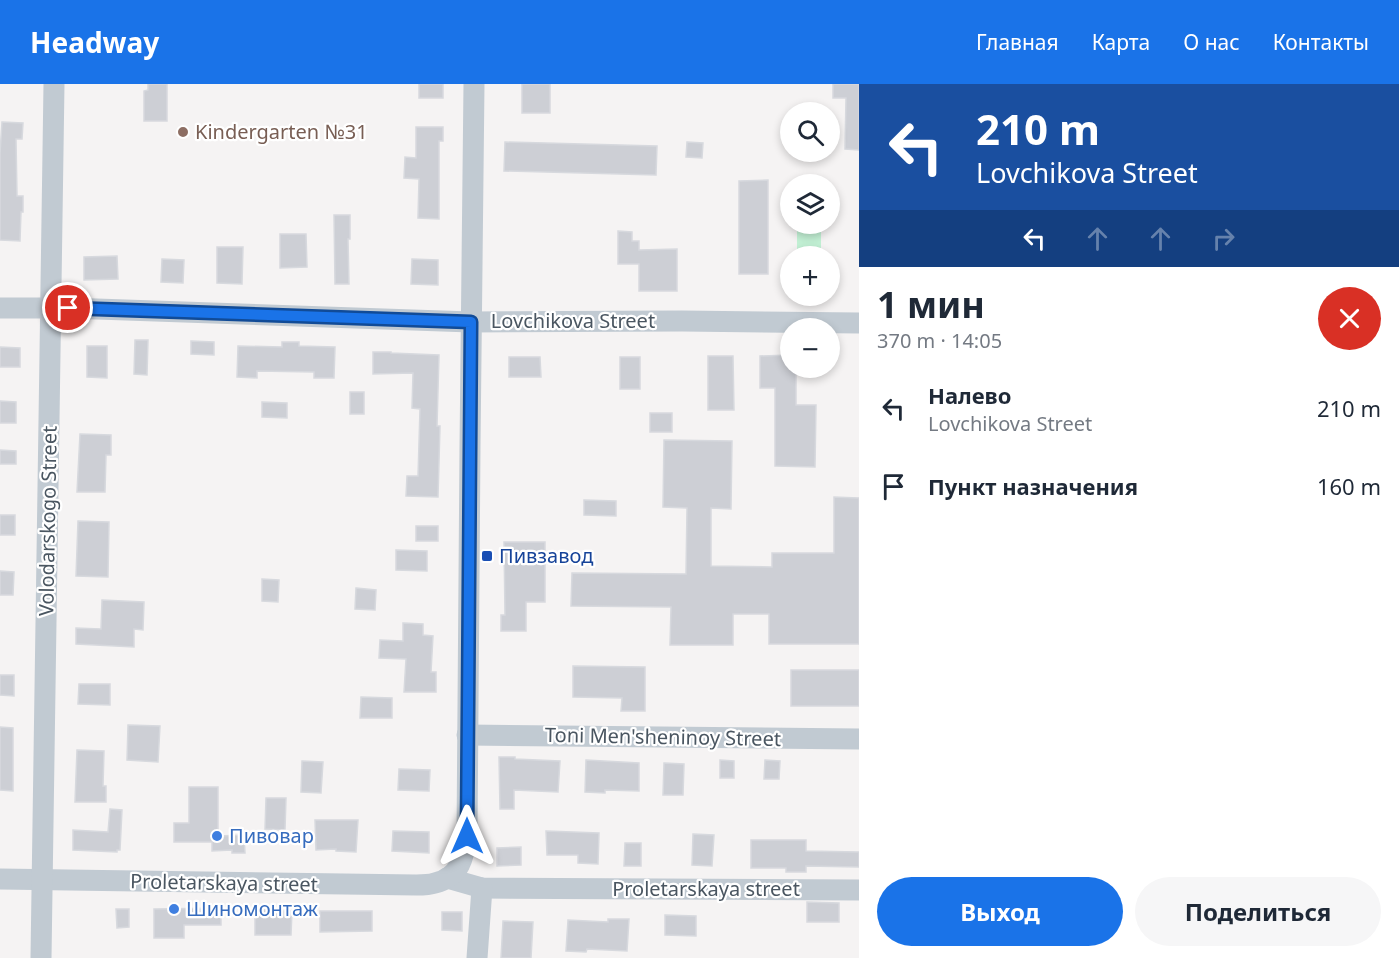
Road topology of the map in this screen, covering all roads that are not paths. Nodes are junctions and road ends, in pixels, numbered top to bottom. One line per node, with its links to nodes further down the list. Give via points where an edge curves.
1 (54, 84): 3 (street, Volodarskogo Street)
2 (474, 84): 5 (street)
3 (52, 307): 4 (street, Lovchikova Street); 5 (street, Lovchikova Street); 11 (street, Volodarskogo Street)
4 (0, 308)
5 (471, 322): 6 (street, Lovchikova Street); 7 (street)
6 (859, 323)
7 (467, 735): 8 (street, Toni Men'sheninoy Street); 9 (street, via 467,836 462,862)
8 (859, 739)
9 (452, 874): 11 (street, Proletarskaya street, via 435,883 416,885); 12 (street, Proletarskaya street)
10 (0, 879): 11 (street, Proletarskaya street)
11 (42, 880): 14 (street, Volodarskogo Street)
12 (482, 888): 13 (street, Proletarskaya street); 15 (street)
13 (859, 890)
14 (41, 958)
15 (477, 958)

